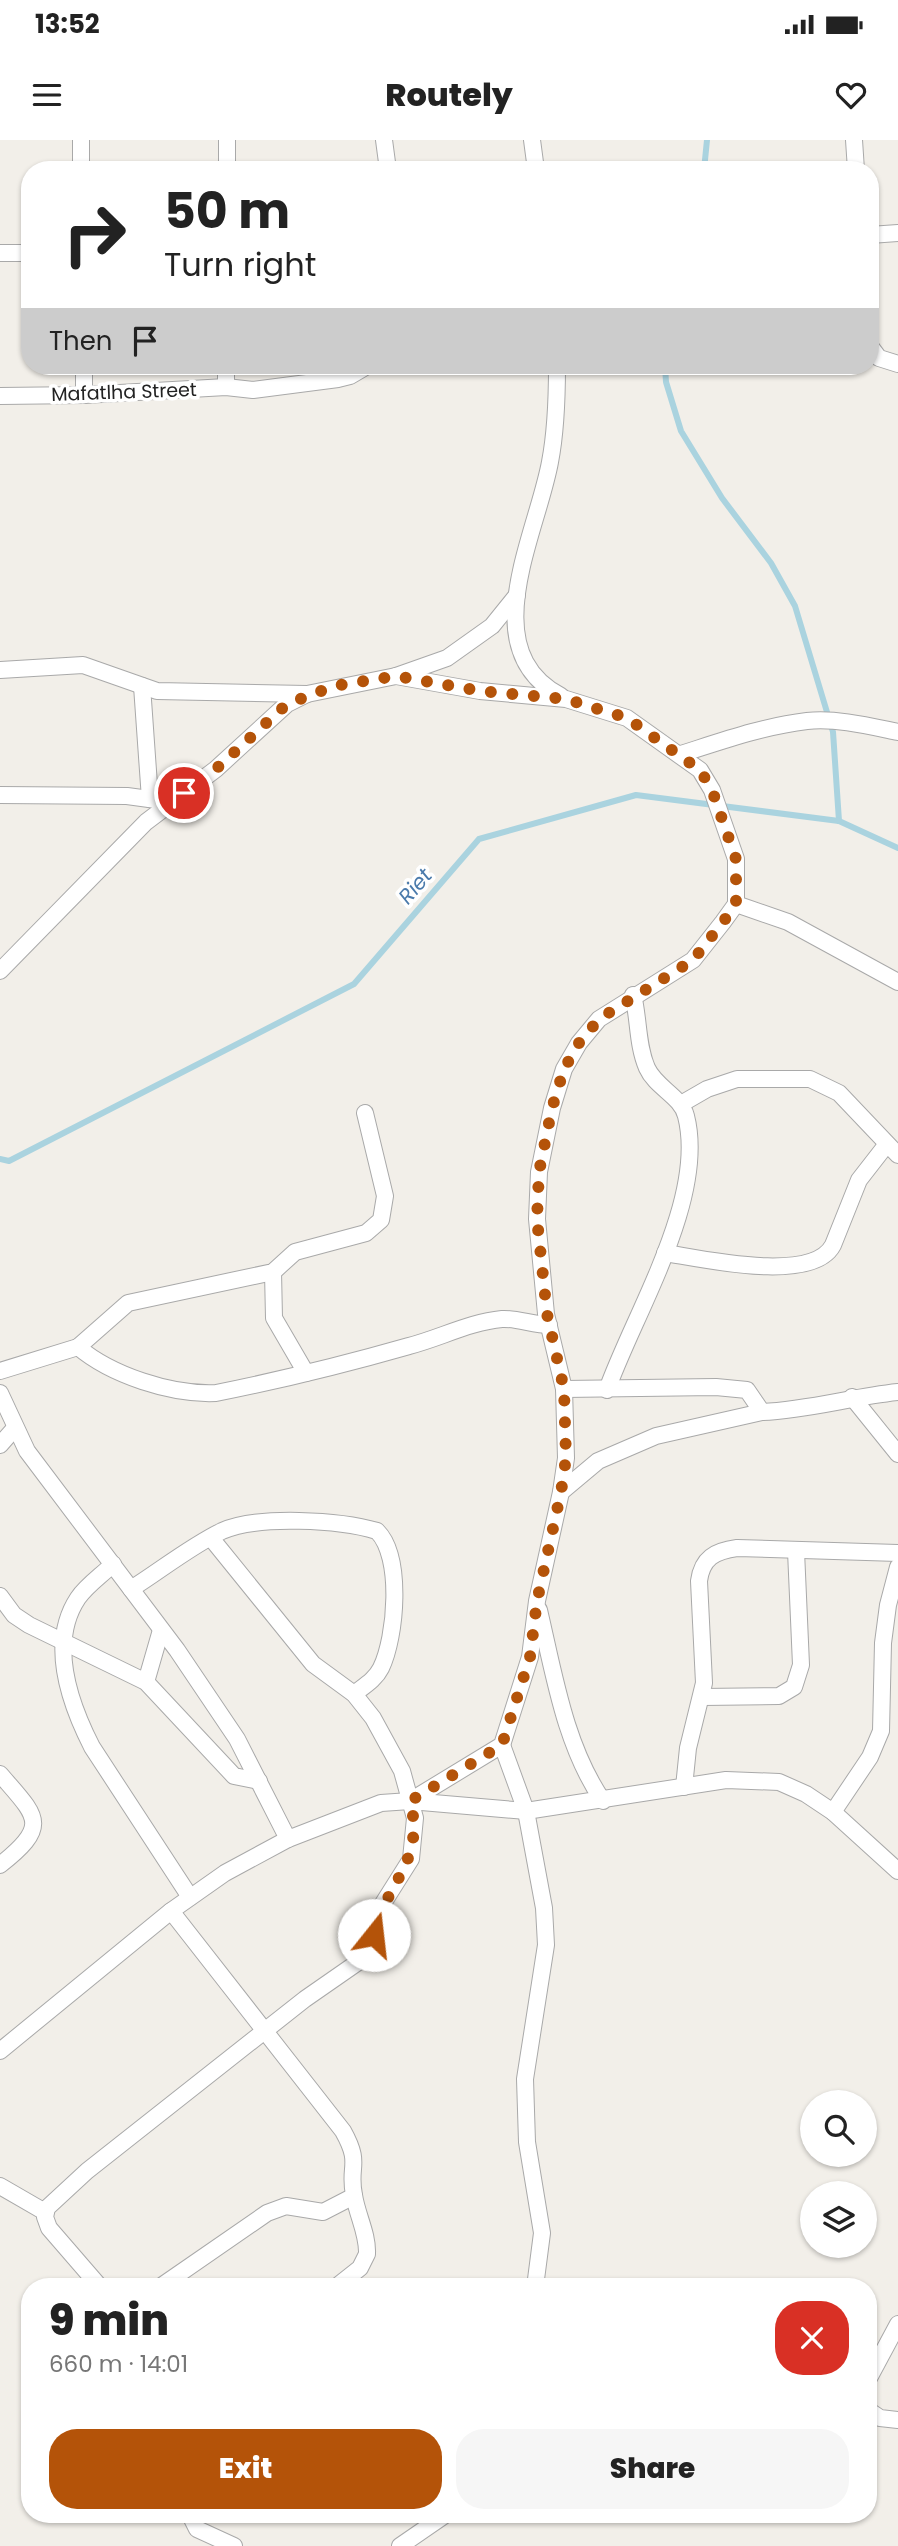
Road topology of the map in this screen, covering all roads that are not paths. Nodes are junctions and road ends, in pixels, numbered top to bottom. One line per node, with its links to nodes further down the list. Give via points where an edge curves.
1 (80, 140): 6 (street)
2 (227, 140): 7 (street)
3 (384, 140): 8 (street)
4 (532, 140): 9 (street)
5 (854, 140): 10 (street)
6 (81, 161)
7 (227, 161)
8 (386, 161)
9 (535, 161)
10 (855, 161)
11 (898, 233): 12 (street)
12 (879, 234)
13 (0, 253): 14 (street)
14 (21, 253)
15 (879, 358): 16 (street)
16 (898, 364)
17 (84, 375): 22 (street)
18 (226, 375): 21 (street)
19 (352, 375): 21 (street, Mafatlha Street, via 253,390)
20 (556, 375): 24 (street, via 550,462)
21 (226, 387): 22 (street, Mafatlha Street)
22 (84, 395): 23 (street, Mafatlha Street)
23 (0, 396)
24 (517, 595): 26 (street, via 492,626 464,647 424,668); 29 (street, via 515,623 524,664 540,683)
25 (0, 670): 27 (street, via 83,665)
26 (396, 676): 28 (street); 29 (street, via 480,691)
27 (142, 686): 28 (street, via 187,694); 33 (street)
28 (307, 694): 34 (street, via 287,704 216,769)
29 (566, 699): 31 (street, via 627,718)
30 (898, 732): 31 (street, via 808,721 763,729)
31 (681, 754): 35 (street, via 700,770 712,790 736,859)
32 (0, 795): 33 (street)
33 (150, 799): 34 (street)
34 (171, 802): 36 (street)
35 (736, 904): 37 (street, via 788,922); 38 (street, via 693,960)
36 (0, 971)
37 (898, 982)
38 (633, 995): 39 (street, via 647,1069 659,1088); 44 (street, via 599,1019 579,1043 564,1069 552,1108 536,1193)
39 (681, 1104): 41 (street, via 729,1081 810,1079 839,1093); 42 (street, via 688,1130 684,1189)
40 (365, 1113): 43 (street, via 385,1196 381,1220 366,1233 295,1252)
41 (892, 1149): 42 (street, via 864,1171 833,1245 819,1261 782,1266)
42 (665, 1253): 49 (street)
43 (273, 1272): 45 (street, via 128,1303); 47 (street, via 274,1318)
44 (549, 1325): 47 (street, via 503,1319); 48 (street)
45 (78, 1347): 46 (street); 47 (street, via 97,1363 159,1385 196,1392)
46 (0, 1371)
47 (306, 1373)
48 (564, 1389): 49 (street); 57 (street)
49 (607, 1390): 53 (street, via 747,1390)
50 (0, 1392): 54 (street)
51 (898, 1392): 52 (street)
52 (852, 1397): 53 (street, via 802,1410); 56 (street)
53 (762, 1412): 57 (street, via 656,1436 598,1461)
54 (14, 1429): 55 (street); 61 (street)
55 (0, 1445)
56 (898, 1454)
57 (561, 1492): 65 (street)
58 (211, 1538): 63 (street); 69 (street, via 313,1664); 69 (street, via 249,1523 302,1522 367,1528 382,1536 391,1560 393,1618 382,1666 372,1681)
59 (796, 1551): 60 (street); 70 (street, via 801,1665 794,1687 779,1696); 70 (street, via 723,1550 709,1556 703,1565 699,1581)
60 (898, 1553)
61 (113, 1564): 63 (street); 67 (street, via 78,1599)
62 (898, 1567): 78 (street, via 883,1643 881,1731 870,1757)
63 (131, 1589): 66 (street)
64 (0, 1596): 67 (street, via 14,1615)
65 (537, 1601): 71 (street, via 530,1657); 76 (street, via 562,1705 586,1777)
66 (162, 1630): 68 (street); 73 (street, via 237,1740)
67 (64, 1641): 68 (street); 82 (street, via 68,1688 80,1725)
68 (146, 1682): 73 (street, via 234,1776)
69 (354, 1694): 75 (street, via 393,1752)
70 (702, 1697): 74 (street, via 688,1748)
71 (502, 1745): 75 (street); 77 (street)
72 (0, 1774): 80 (street, via 29,1808 33,1828 24,1846)
73 (258, 1781): 79 (street)
74 (684, 1787): 76 (street); 78 (street, via 726,1780 779,1782)
75 (410, 1801): 77 (street); 79 (street, via 381,1803); 84 (street, via 415,1829 411,1859 382,1905 371,1948 352,1969)
76 (603, 1801): 77 (street)
77 (526, 1811): 92 (street, via 546,1945 525,2079 527,2142 542,2233)
78 (834, 1812): 81 (street)
79 (288, 1839): 82 (street)
80 (0, 1865)
81 (898, 1871)
82 (190, 1897): 83 (street)
83 (171, 1912): 84 (street); 85 (street)
84 (264, 2031): 87 (street, via 351,2145); 88 (street, via 87,2171)
85 (0, 2051)
86 (0, 2186): 88 (street)
87 (354, 2196): 90 (street, via 323,2212 286,2206 267,2213); 91 (street, via 367,2254 363,2265)
88 (45, 2212): 89 (street, via 49,2228)
89 (92, 2278)
90 (173, 2278)
91 (347, 2278)
92 (535, 2278)
93 (898, 2324): 94 (street)
94 (877, 2363)
95 (877, 2416): 96 (street)
96 (898, 2420)
97 (194, 2523): 99 (street, via 197,2529)
98 (433, 2523): 100 (street)
99 (234, 2546)
100 (400, 2546)

